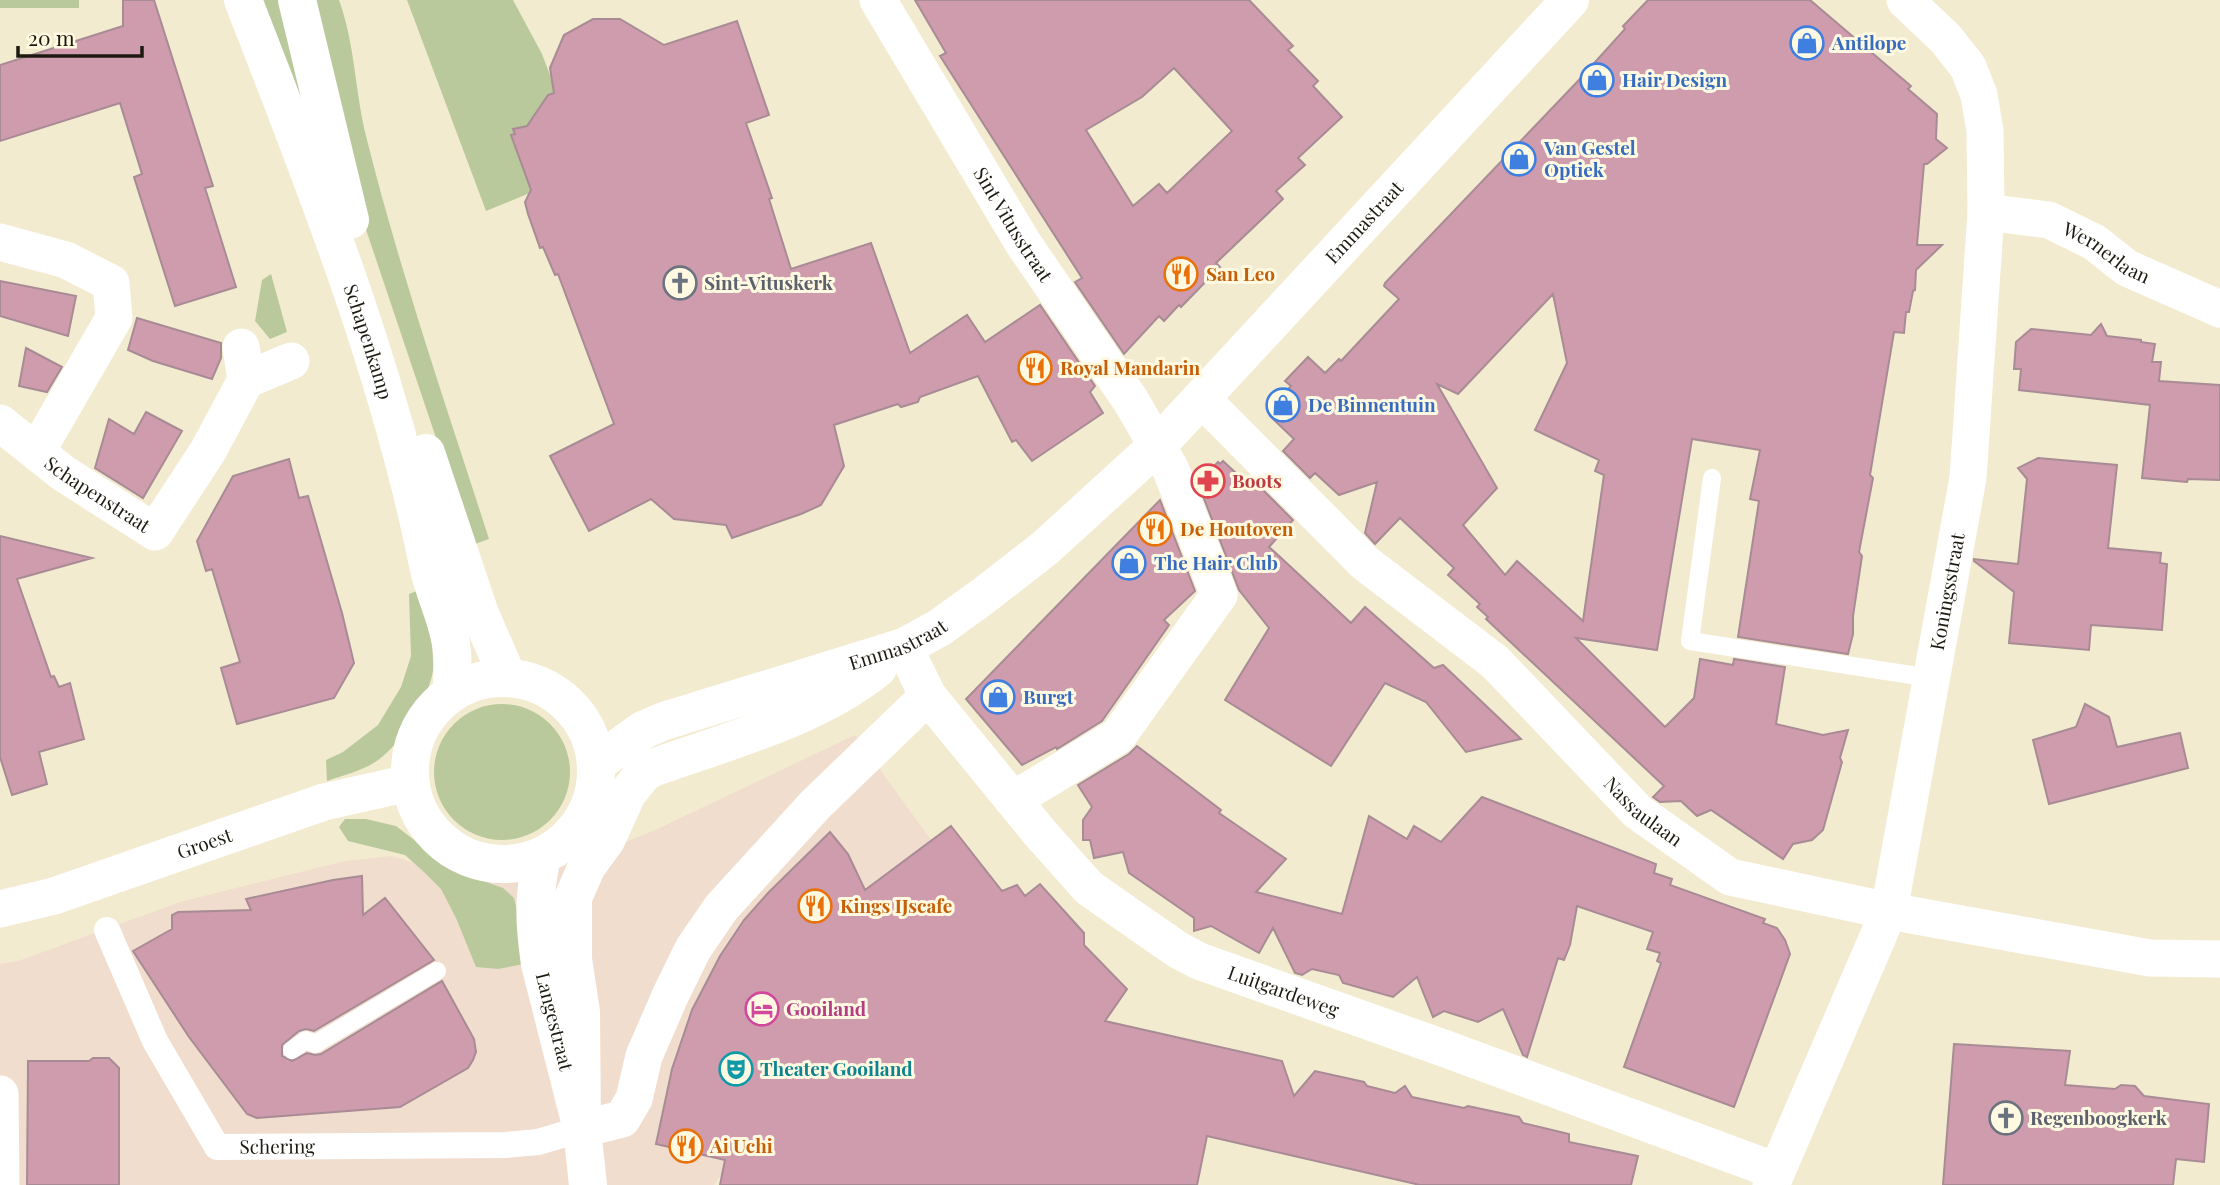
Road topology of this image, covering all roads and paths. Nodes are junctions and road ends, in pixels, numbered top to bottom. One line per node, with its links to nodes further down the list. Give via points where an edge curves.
1 (243, 0): 18 (main road, Schapenkamp, via 313,180 414,493 431,578 449,634)
2 (297, 0): 16 (main road, Schapenkamp, via 356,246 480,614)
3 (878, 0): 12 (street, Sint Vitusstraat, via 1023,243)
4 (1570, 0): 10 (main road, Emmastraat)
5 (1905, 0): 6 (street, Koningsstraat, via 1968,67 1979,95 1985,131)
6 (1986, 212): 8 (street, Wernerlaan, via 2049,220 2094,242 2127,268); 17 (street, Koningsstraat, via 1968,478)
7 (0, 242): 13 (street, via 66,260 111,283 114,318)
8 (2220, 309)
9 (290, 361): 13 (street, Schapenstraat, via 244,363 208,451 155,532)
10 (1201, 398): 12 (main road, Emmastraat); 25 (street, Nassaulaan, via 1365,562 1496,662 1638,812 1730,877)
11 (0, 423): 13 (street, Schapenstraat)
12 (1157, 446): 15 (main road, Emmastraat, via 1045,548 971,605); 22 (street, via 1171,470 1219,595 1118,736)
13 (37, 451)
14 (1712, 478): 17 (lane, via 1690,641)
15 (904, 648): 19 (street, Luitgardeweg); 20 (main road, Emmastraat, via 664,721 643,730); 31 (main road, via 869,676 799,715 652,768 634,783 573,898 573,959 581,1012)
16 (509, 678): 18 (main road, via 479,681); 20 (main road, via 551,691 565,702 590,738)
17 (1931, 678): 25 (street, Koningsstraat)
18 (452, 692): 21 (main road, via 431,711 416,735)
19 (928, 696): 22 (street, Luitgardeweg); 31 (street, via 815,805 721,908 693,949 671,994 644,1056 634,1099 622,1119)
20 (596, 764): 23 (main road, via 584,817 568,838)
21 (409, 783): 23 (main road, via 427,827 457,853 479,862 509,865); 24 (street, Groest, via 324,802 54,896)
22 (1013, 800): 32 (street, Luitgardeweg, via 1089,888 1199,961 1446,1049)
23 (542, 856): 31 (main road, Langestraat, via 534,911 540,964)
24 (0, 909)
25 (1889, 911): 27 (street, Nassaulaan, via 2150,958); 32 (street, Koningsstraat)
26 (107, 930): 31 (street, Schering, via 155,1041 217,1147 505,1145 538,1142)
27 (2220, 959)
28 (437, 971): 29 (lane, via 315,1044 306,1040)
29 (292, 1050)
30 (0, 1094): 33 (street)
31 (582, 1129): 34 (main road, Langestraat)
32 (1773, 1178)
33 (1, 1185)
34 (588, 1185)

